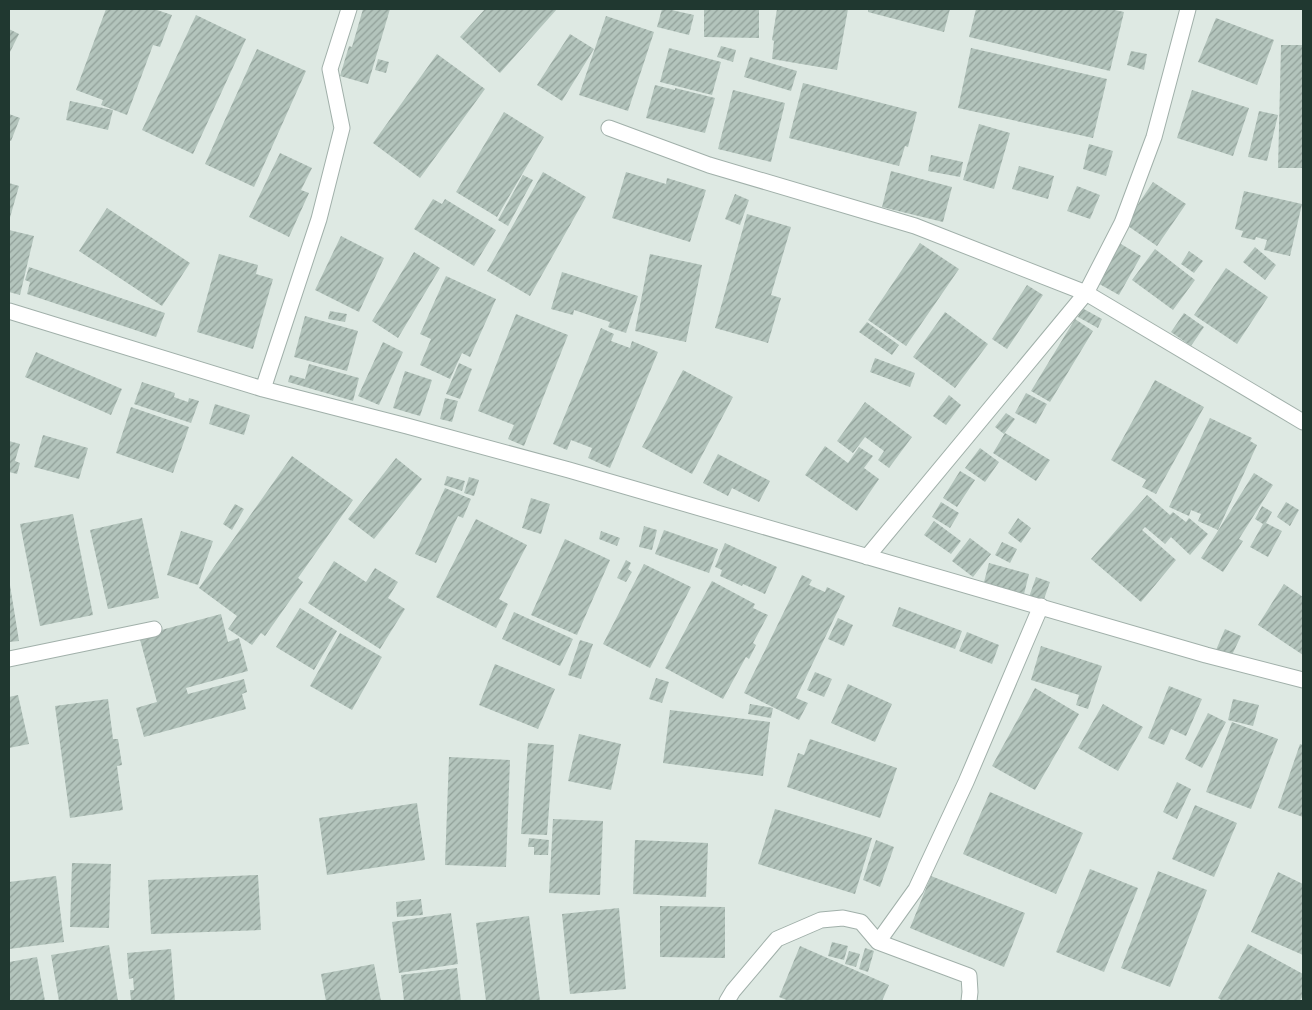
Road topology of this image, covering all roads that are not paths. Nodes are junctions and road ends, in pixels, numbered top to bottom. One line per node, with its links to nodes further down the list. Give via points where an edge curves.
1 (350, 9): 6 (street, via 330,69 342,128 319,219)
2 (1188, 9): 4 (street, via 1154,137 1122,223)
3 (610, 128): 4 (street, via 709,165 915,226)
4 (1086, 293): 7 (street); 8 (street)
5 (9, 311): 6 (street)
6 (263, 389): 8 (street, via 569,470)
7 (1303, 422)
8 (867, 557): 9 (street)
9 (1041, 606): 12 (street); 13 (street, via 916,890)
10 (154, 629): 11 (street)
11 (9, 659)
12 (1303, 680)
13 (878, 942): 14 (street, via 861,922 843,918 821,920 777,938); 15 (street, via 969,976)
14 (727, 1001)
15 (969, 1001)

